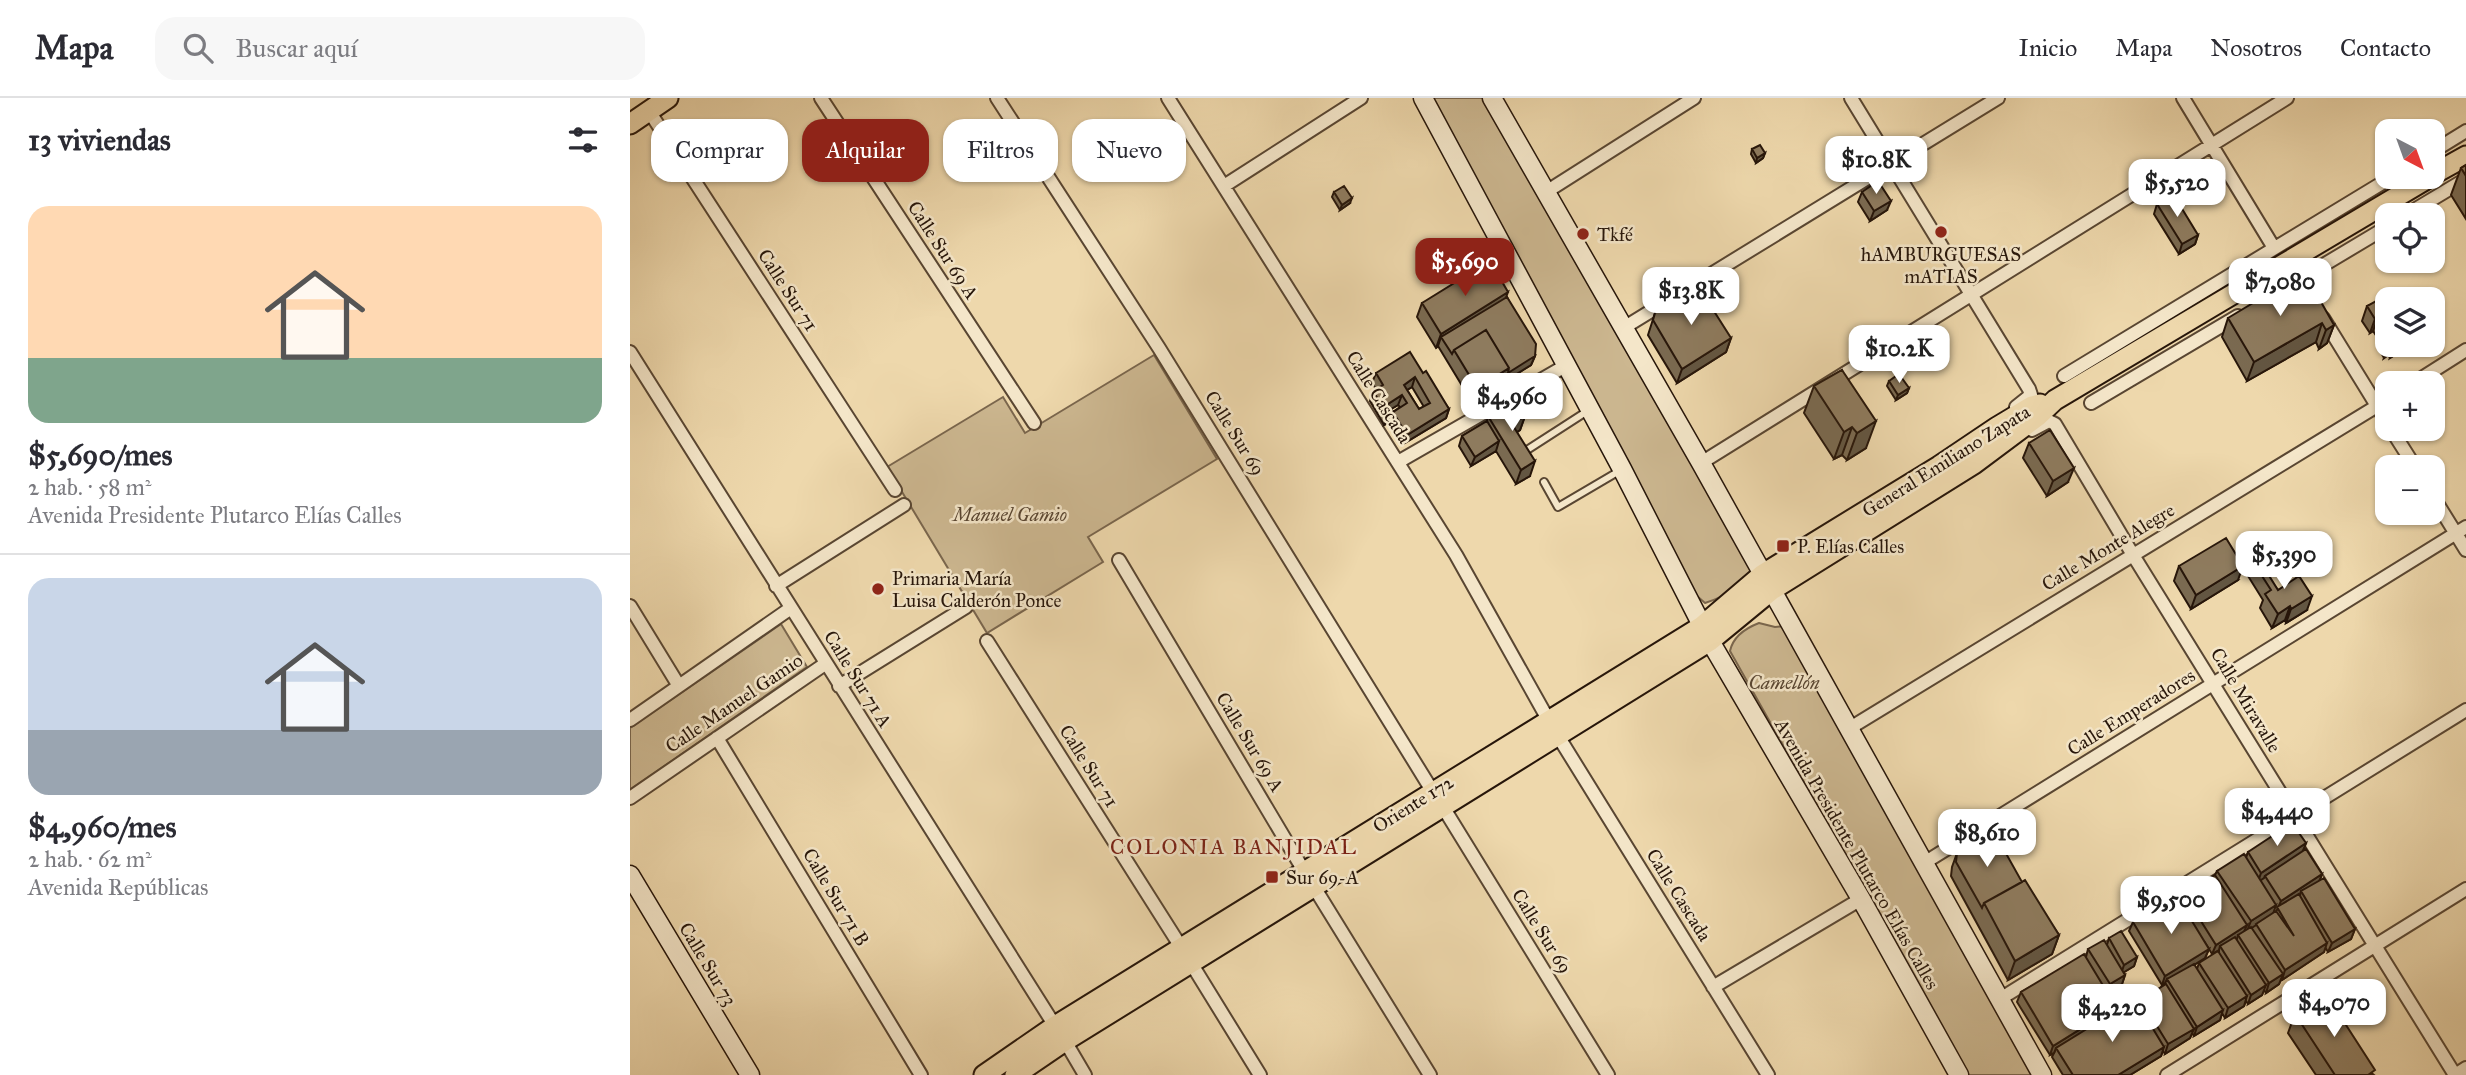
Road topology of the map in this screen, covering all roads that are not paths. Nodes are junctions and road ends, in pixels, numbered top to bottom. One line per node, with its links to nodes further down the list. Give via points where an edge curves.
1 (667, 98): 13 (main road)
2 (821, 98): 44 (street, Calle Sur 69 A)
3 (997, 98): 76 (street, Calle Sur 69, via 1159,348)
4 (1168, 98): 22 (street, Calle Cascada)
5 (1361, 98): 22 (street)
6 (1423, 98): 36 (main road, Avenida Presidente Plutarco Elías Calles)
7 (1492, 98): 25 (main road)
8 (1694, 98): 25 (street)
9 (1852, 98): 19 (street)
10 (1998, 98): 19 (street)
11 (2183, 98): 17 (street)
12 (2287, 98): 17 (street)
13 (649, 111): 14 (main road); 52 (street, Calle Sur 71)
14 (630, 124)
15 (2466, 131): 16 (street)
16 (2445, 144)
17 (2211, 146): 28 (street); 31 (street)
18 (2466, 156): 20 (main road, General Emiliano Zapata)
19 (1891, 164): 31 (street); 33 (street)
20 (2445, 168)
21 (2466, 179): 26 (street)
22 (1224, 186): 47 (street, Calle Cascada)
23 (2375, 187): 28 (street)
24 (2409, 189): 40 (main road, General Emiliano Zapata)
25 (1546, 192): 33 (main road)
26 (2426, 203)
27 (2375, 237): 29 (street)
28 (2274, 248): 38 (street)
29 (2307, 291): 30 (street); 39 (street)
30 (2276, 293)
31 (1972, 294): 45 (street, via 2031,395); 48 (street)
32 (2253, 307): 41 (street)
33 (1625, 327): 48 (main road)
34 (2466, 350): 37 (street)
35 (630, 352): 60 (street, Calle Sur 71 A)
36 (1567, 365): 43 (main road, Avenida Presidente Plutarco Elías Calles); 47 (street)
37 (2433, 371)
38 (2064, 376)
39 (2375, 393)
40 (2055, 400): 45 (main road, General Emiliano Zapata, via 2032,406); 49 (main road, General Emiliano Zapata)
41 (2091, 403)
42 (2375, 407): 57 (street, Calle Monte Alegre)
43 (1590, 409): 46 (lane); 50 (main road, Avenida Presidente Plutarco Elías Calles)
44 (1034, 423)
45 (1997, 427): 59 (main road, General Emiliano Zapata)
46 (1527, 450)
47 (1398, 462): 72 (street, Calle Cascada)
48 (1701, 463): 59 (main road)
49 (1974, 464): 57 (street, Calle Miravalle, via 2054,422); 59 (main road, General Emiliano Zapata)
50 (1622, 469): 51 (lane, via 1558,507); 64 (main road, Avenida Presidente Plutarco Elías Calles)
51 (1544, 482)
52 (895, 490)
53 (904, 505): 60 (street)
54 (2445, 511): 55 (street)
55 (2461, 530): 56 (street); 67 (street, Calle Emperadores)
56 (2466, 550)
57 (2133, 555): 67 (street, Calle Miravalle); 73 (street, Calle Monte Alegre)
58 (1119, 560): 80 (street, Calle Sur 69 A)
59 (1768, 582): 64 (main road, General Emiliano Zapata); 73 (main road)
60 (776, 586): 63 (street, Calle Sur 71 A)
61 (630, 606): 68 (street)
62 (966, 607): 69 (street)
63 (791, 608): 66 (street, Calle Sur 71 A); 68 (street)
64 (1706, 633): 72 (main road, Oriente 172); 82 (main road, Avenida Presidente Plutarco Elías Calles)
65 (987, 641): 84 (street, Calle Sur 71)
66 (825, 664): 69 (street, Calle Sur 71 A); 74 (street, Calle Manuel Gamio)
67 (2214, 683): 77 (street, Calle Miravalle); 78 (street, Calle Emperadores)
68 (679, 686): 71 (street)
69 (839, 686): 87 (street, Calle Sur 71 A)
70 (2466, 709): 77 (street)
71 (630, 720)
72 (1553, 728): 76 (main road, Oriente 172); 85 (street, Calle Cascada)
73 (1850, 728): 78 (main road)
74 (717, 738): 75 (street, Calle Manuel Gamio); 90 (street, Calle Sur 71 B)
75 (630, 798)
76 (1438, 799): 80 (main road, Oriente 172); 96 (street, Calle Sur 69)
77 (2294, 815): 83 (street, Calle Miravalle); 86 (street)
78 (1924, 863): 86 (main road)
79 (630, 875): 89 (main road, Calle Sur 73)
80 (1309, 879): 84 (main road, Oriente 172); 95 (street, Calle Sur 69 A)
81 (2466, 889): 83 (street)
82 (1861, 899): 85 (street); 98 (main road, Avenida Presidente Plutarco Elías Calles)
83 (2374, 945): 100 (street); 101 (street, Calle Miravalle)
84 (1186, 955): 87 (main road, Oriente 172); 94 (street, Calle Sur 71)
85 (1713, 987): 97 (street, Calle Cascada)
86 (2000, 999): 99 (main road)
87 (1060, 1033): 91 (main road, Oriente 172); 92 (main road, Oriente 172); 93 (street, Calle Sur 71 A)
88 (2466, 1068): 101 (street)
89 (750, 1075)
90 (921, 1075)
91 (984, 1075)
92 (1015, 1075)
93 (1086, 1075)
94 (1260, 1075)
95 (1430, 1075)
96 (1608, 1075)
97 (1768, 1075)
98 (1959, 1075)
99 (2042, 1075)
100 (2167, 1075)
101 (2455, 1075)

